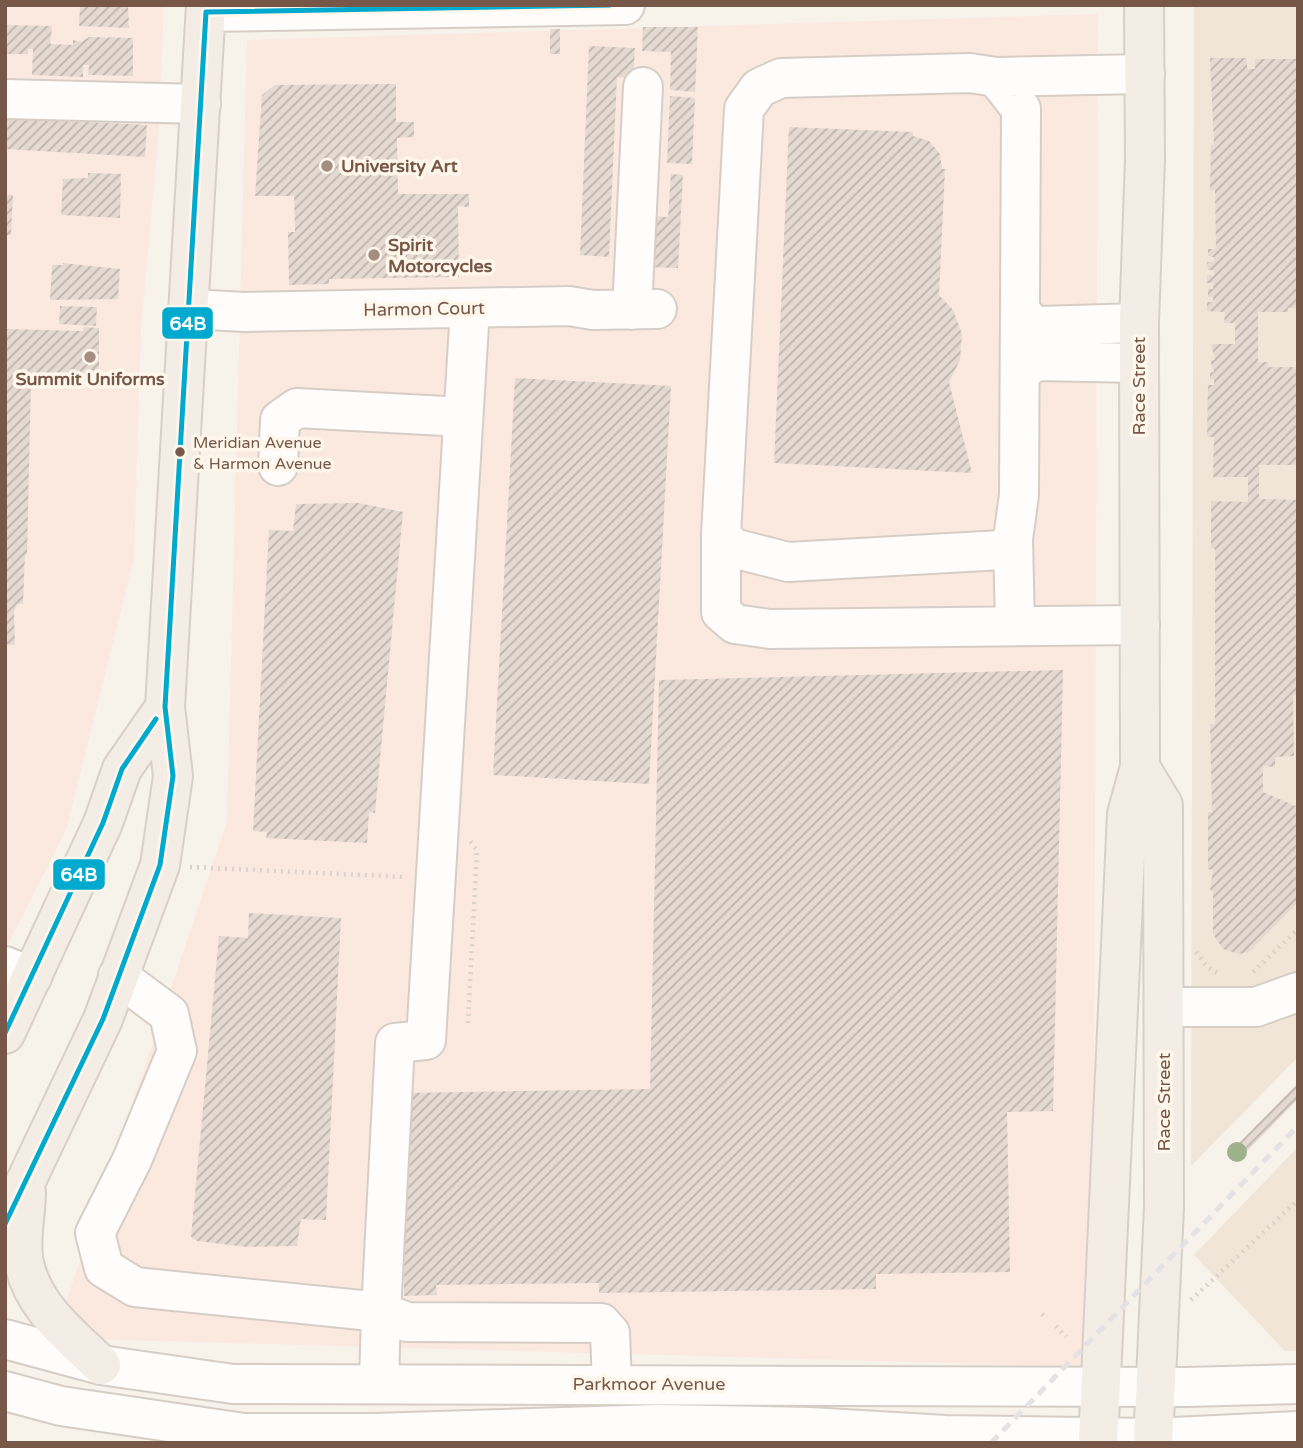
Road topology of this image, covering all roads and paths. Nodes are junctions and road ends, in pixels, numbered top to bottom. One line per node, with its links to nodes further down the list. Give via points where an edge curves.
1 (625, 5): 3 (street)
2 (1144, 5): 4 (main road, Race Street)
3 (206, 9): 8 (main road)
4 (1145, 74): 5 (street); 12 (main road, Race Street)
5 (996, 77): 11 (street, via 1021,109); 17 (street, via 781,78 759,88 744,109)
6 (643, 87): 9 (street, Harmon Court, via 645,310)
7 (5, 99): 8 (street)
8 (201, 104): 10 (main road)
9 (470, 308): 10 (street, Harmon Court); 15 (street)
10 (190, 309): 21 (main road)
11 (1020, 309): 12 (street, via 1029,323 1040,326); 14 (street)
12 (1139, 323): 13 (main road, Race Street)
13 (1139, 363): 14 (street, via 1037,361); 20 (main road, Race Street)
14 (1020, 371): 18 (street, via 1019,495)
15 (463, 417): 16 (street, via 297,408 280,419); 39 (street, via 426,1040 396,1043)
16 (278, 466)
17 (721, 535): 18 (street, via 733,548 788,562 1002,550); 19 (street, via 721,612 735,624 770,629)
18 (1013, 539): 19 (street)
19 (1015, 625): 20 (street)
20 (1140, 625): 22 (main road, Race Street)
21 (165, 706): 28 (main road, via 122,769 103,823); 30 (main road, via 173,776 160,865)
22 (1140, 767): 25 (main road, Race Street, via 1127,814); 33 (main road, Race Street, via 1163,805)
23 (408, 864): 24 (path, via 407,877)
24 (182, 866)
25 (1124, 870): 33 (main road, via 1138,926 1141,992); 47 (main road, Race Street)
26 (1298, 929): 29 (path, via 1256,971)
27 (1190, 942): 31 (path, via 1206,967)
28 (19, 972): 34 (main road)
29 (1243, 975)
30 (118, 976): 35 (main road); 39 (street, via 169,1014 177,1051 132,1160 95,1233 104,1268 135,1287)
31 (1230, 980)
32 (1298, 992): 33 (street, via 1256,1007)
33 (1165, 1007): 48 (main road, Race Street, via 1164,1207)
34 (5, 1034)
35 (27, 1179): 37 (main road); 43 (main road, via 23,1261 34,1293)
36 (1298, 1200): 38 (path)
37 (5, 1224)
38 (1186, 1305)
39 (381, 1312): 44 (street); 45 (street, via 407,1322 601,1323 610,1333)
40 (1056, 1326): 41 (path)
41 (1066, 1337)
42 (5, 1339): 43 (street, Parkmoor Avenue)
43 (101, 1365): 44 (street, Parkmoor Avenue, via 233,1384)
44 (379, 1384): 45 (street, Parkmoor Avenue)
45 (612, 1384): 47 (street, Parkmoor Avenue)
46 (1298, 1384): 48 (street, Parkmoor Avenue)
47 (1102, 1387): 48 (street, Parkmoor Avenue); 53 (main road, Race Street)
48 (1156, 1387): 54 (main road, Race Street)
49 (5, 1391): 52 (street, via 61,1406)
50 (1298, 1430): 54 (street)
51 (539, 1434): 52 (street); 53 (street, via 810,1427)
52 (244, 1438)
53 (1098, 1440): 54 (street)
54 (1153, 1440)

